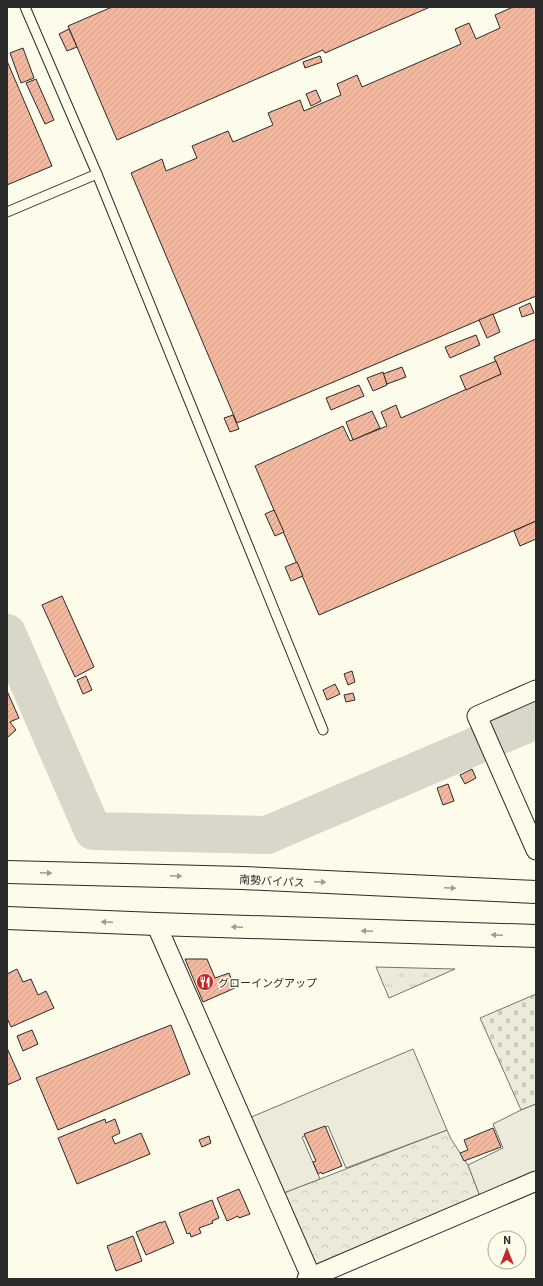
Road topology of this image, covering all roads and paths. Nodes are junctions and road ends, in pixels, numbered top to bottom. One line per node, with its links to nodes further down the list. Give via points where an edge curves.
1 (25, 7): 2 (lane)
2 (97, 174): 3 (lane); 5 (lane)
3 (7, 212)
4 (536, 690): 6 (street, via 477,716)
5 (323, 730)
6 (536, 850)
7 (7, 872): 8 (highway, 南勢バイパス, one-way to 8, via 243,878)
8 (536, 892)
9 (7, 918): 10 (highway, one-way to 9)
10 (156, 924): 11 (highway, one-way to 10); 13 (street)
11 (536, 936)
12 (536, 1181): 13 (street)
13 (310, 1278)

